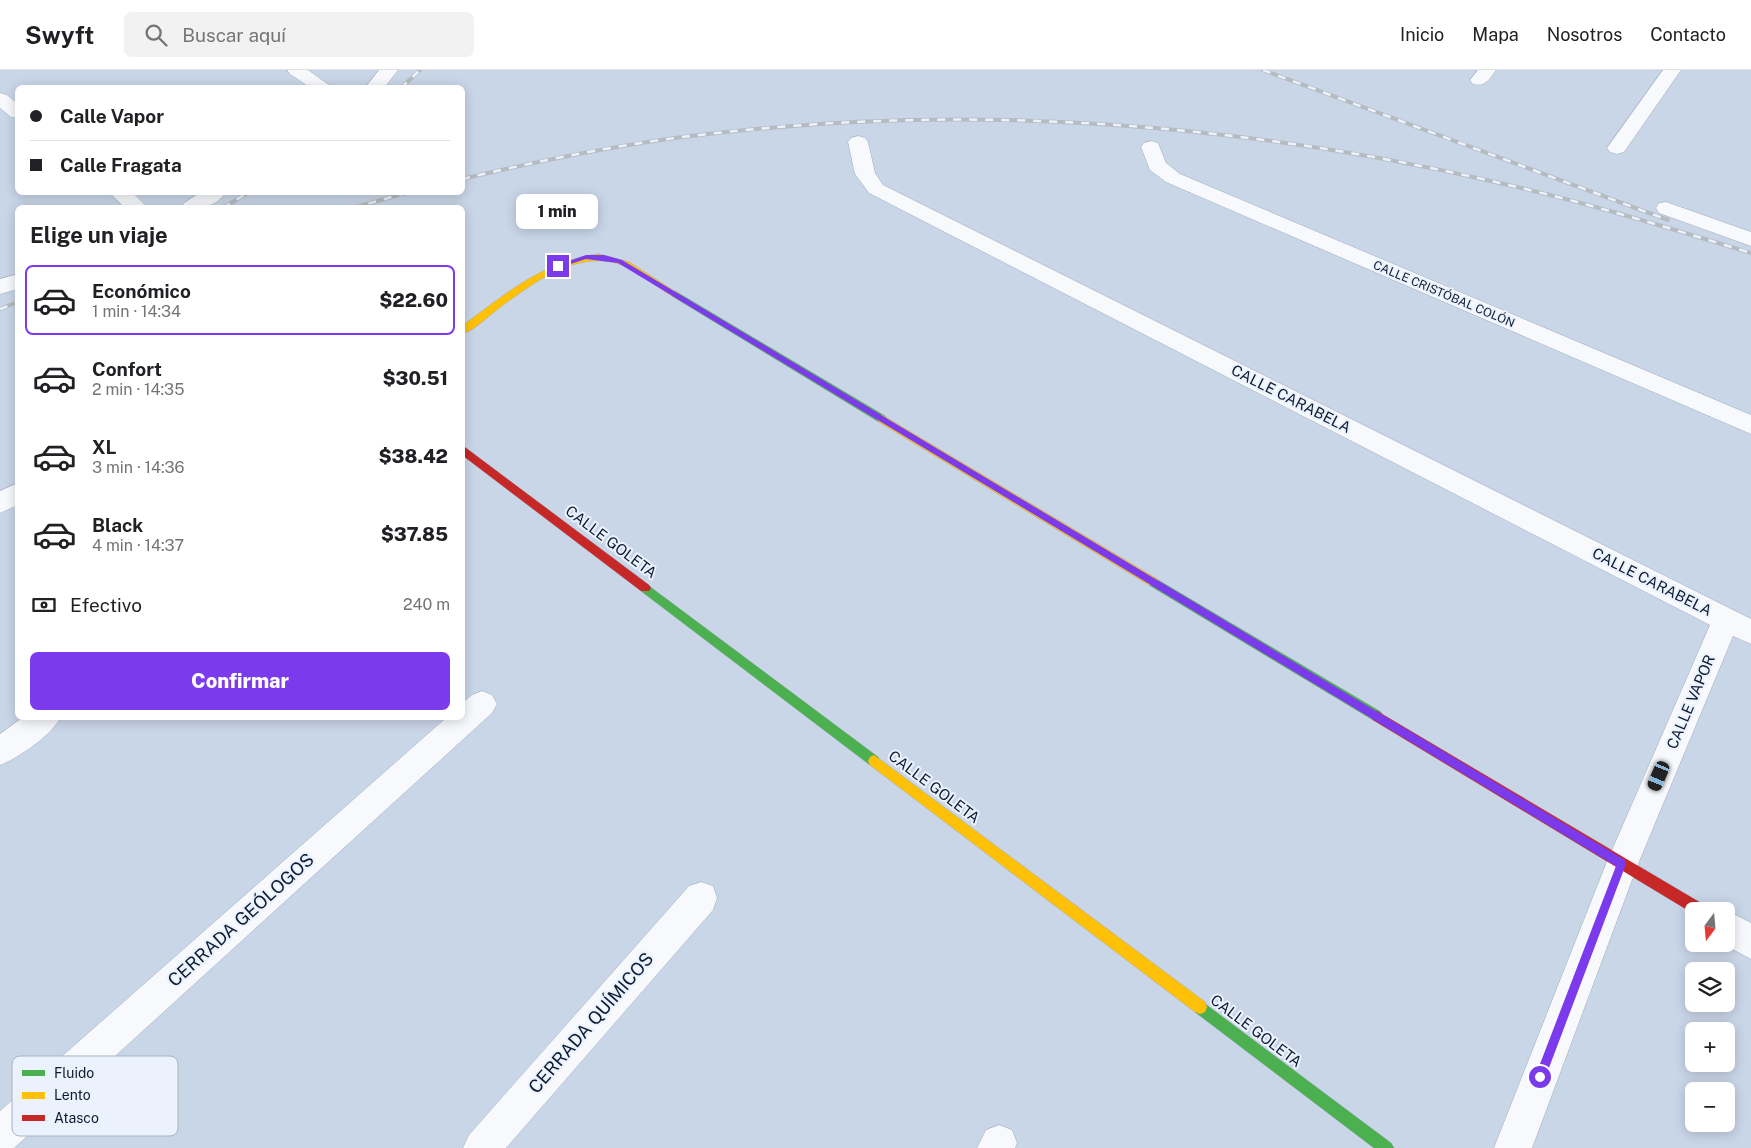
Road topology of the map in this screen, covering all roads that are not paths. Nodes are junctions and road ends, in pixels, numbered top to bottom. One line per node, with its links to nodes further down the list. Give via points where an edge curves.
1 (296, 70): 4 (street)
2 (389, 70): 5 (street)
3 (1672, 70): 10 (street)
4 (319, 85)
5 (376, 85)
6 (0, 99): 7 (street)
7 (15, 111)
8 (858, 142): 24 (street, CALLE CARABELA, via 865,174 876,189)
9 (1151, 147): 20 (street, CALLE CRISTÓBAL COLÓN, via 1157,166 1173,178)
10 (1617, 148)
11 (123, 195): 13 (street)
12 (211, 195): 14 (street)
13 (134, 205)
14 (196, 205)
15 (1666, 208): 16 (street)
16 (1751, 239)
17 (15, 282): 18 (street)
18 (0, 287)
19 (465, 329): 30 (street, via 558,266 586,257 620,261)
20 (1751, 425)
21 (465, 451): 39 (street, CALLE GOLETA)
22 (15, 495): 23 (street)
23 (0, 503)
24 (1738, 626): 30 (street, CALLE VAPOR)
25 (482, 704): 26 (street, CERRADA GEÓLOGOS)
26 (465, 719)
27 (42, 720): 29 (street)
28 (464, 720): 35 (street, CERRADA GEÓLOGOS)
29 (0, 751)
30 (1622, 864): 32 (street); 40 (street, CALLE VAPOR)
31 (700, 898): 38 (street, CERRADA QUÍMICOS)
32 (1686, 902)
33 (1735, 932): 34 (street)
34 (1751, 942)
35 (89, 1056)
36 (12, 1125): 37 (street, CERRADA GEÓLOGOS)
37 (0, 1136)
38 (482, 1148)
39 (1386, 1148)
40 (1513, 1148)

